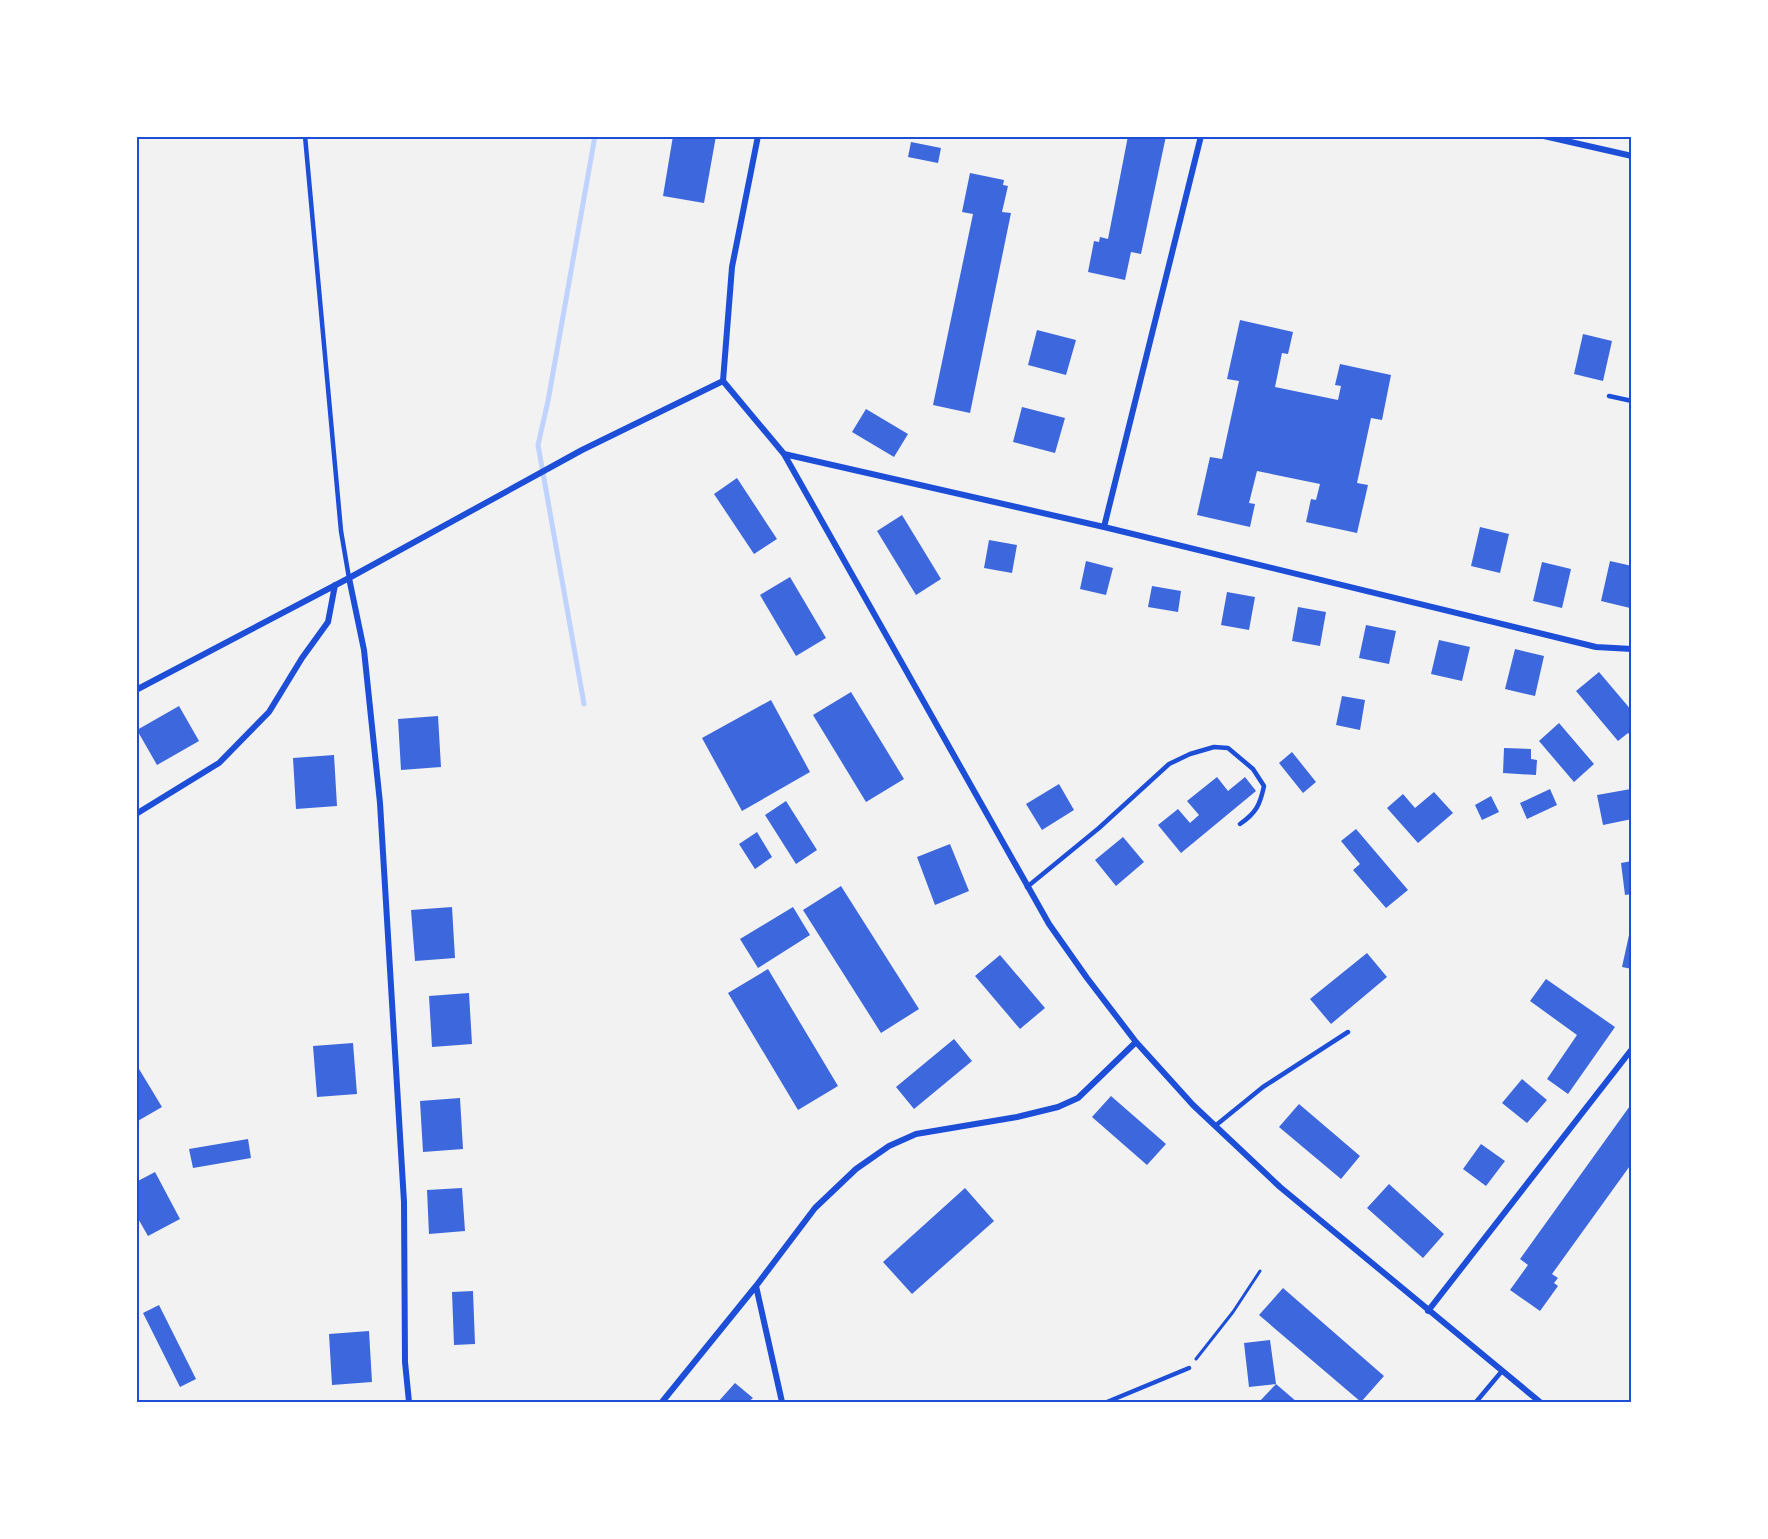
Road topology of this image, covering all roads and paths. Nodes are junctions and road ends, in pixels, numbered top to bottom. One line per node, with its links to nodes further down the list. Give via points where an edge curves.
1 (305, 136): 11 (lane, via 341,531)
2 (758, 136): 6 (street, via 732,267)
3 (1201, 136): 10 (street)
4 (1544, 136): 5 (street)
5 (1632, 156)
6 (723, 381): 9 (street); 11 (street, via 582,450)
7 (1609, 396): 8 (lane)
8 (1632, 401)
9 (784, 454): 10 (street); 17 (street)
10 (1104, 527): 13 (street, via 1596,647)
11 (349, 578): 12 (street); 27 (street, via 364,650 380,803 404,1203)
12 (335, 585): 14 (street); 15 (street, via 328,622 269,712 219,763)
13 (1632, 649)
14 (136, 690)
15 (136, 814)
16 (1240, 824): 17 (lane, via 1253,815 1261,799 1264,786 1253,769 1228,748 1214,747 1190,754 1169,764 1100,828)
17 (1027, 887): 19 (street, via 1049,924)
18 (1348, 1032): 21 (lane, via 1263,1087)
19 (1136, 1042): 21 (street); 23 (street, via 1078,1098 1017,1117 916,1134 889,1146 856,1169 815,1208)
20 (1632, 1049): 24 (street)
21 (1215, 1126): 24 (street, via 1280,1187)
22 (1260, 1271): 25 (path)
23 (756, 1286): 28 (street); 29 (street)
24 (1428, 1311): 26 (street)
25 (1189, 1368): 30 (lane)
26 (1502, 1371): 31 (lane); 32 (street)
27 (409, 1402)
28 (662, 1402)
29 (782, 1402)
30 (1107, 1402)
31 (1476, 1402)
32 (1540, 1402)

